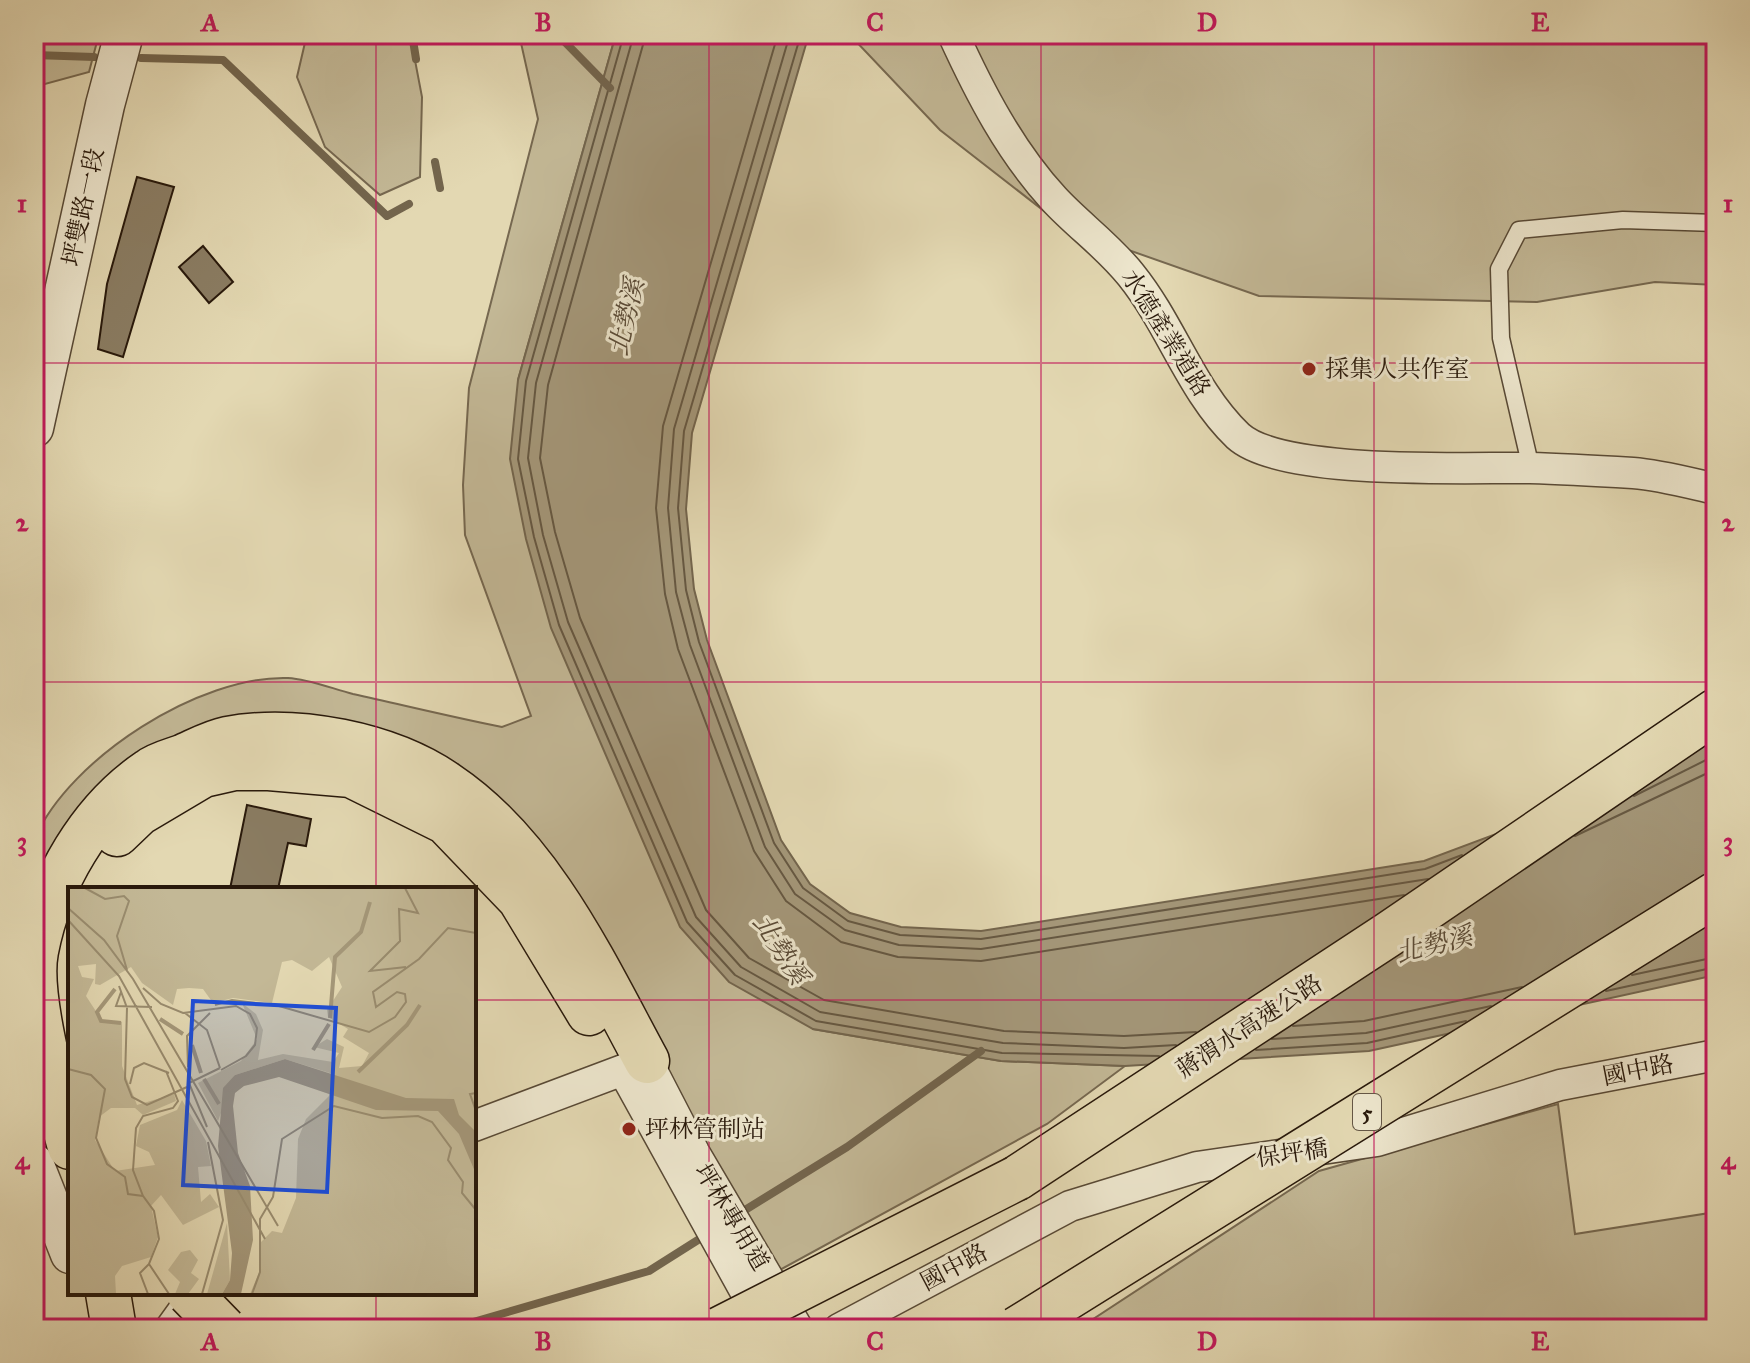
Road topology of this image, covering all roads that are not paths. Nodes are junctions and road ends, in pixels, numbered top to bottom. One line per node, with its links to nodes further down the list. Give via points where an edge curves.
1 (124, 34): 4 (street, 坪雙路一段)
2 (953, 34): 5 (street, 水德產業道路, via 1005,136 1055,200 1103,241 1134,278 1200,392 1240,438 1271,453 1393,469)
3 (1716, 223): 5 (lane, via 1623,220 1519,230 1499,269 1501,338)
4 (34, 428)
5 (1531, 468): 6 (street, 水德產業道路, via 1637,473)
6 (1716, 489)
7 (1716, 711): 18 (highway, 蔣渭水高速公路)
8 (76, 887): 13 (highway, via 90,861 139,813 203,775 234,768 351,775 446,822 520,899)
9 (1716, 894): 32 (highway, 5, bridge)
10 (68, 903): 11 (highway, via 57,967)
11 (68, 1042)
12 (1716, 1055): 14 (street, 國中路)
13 (635, 1065): 15 (street); 16 (highway, via 569,917 501,830 447,783 349,742 294,735 226,739 150,770 96,819 54,888 35,953 50,1075); 21 (street, 坪林專用道)
14 (1560, 1085): 19 (street, 保坪橋, bridge, via 1377,1141 1197,1167)
15 (476, 1125)
16 (68, 1140)
17 (34, 1163): 20 (street)
18 (1017, 1178): 27 (highway, bridge); 29 (highway, 蔣渭水高速公路, bridge)
19 (1070, 1206): 31 (street, 國中路)
20 (68, 1249)
21 (758, 1288): 28 (street, 坪林專用道); 30 (street, 坪林專用道)
22 (194, 1295): 24 (street)
23 (99, 1307): 25 (lane)
24 (171, 1319): 26 (highway, bridge)
25 (122, 1329)
26 (224, 1329)
27 (720, 1329)
28 (767, 1329)
29 (776, 1329)
30 (798, 1329)
31 (839, 1329)
32 (1017, 1329)

